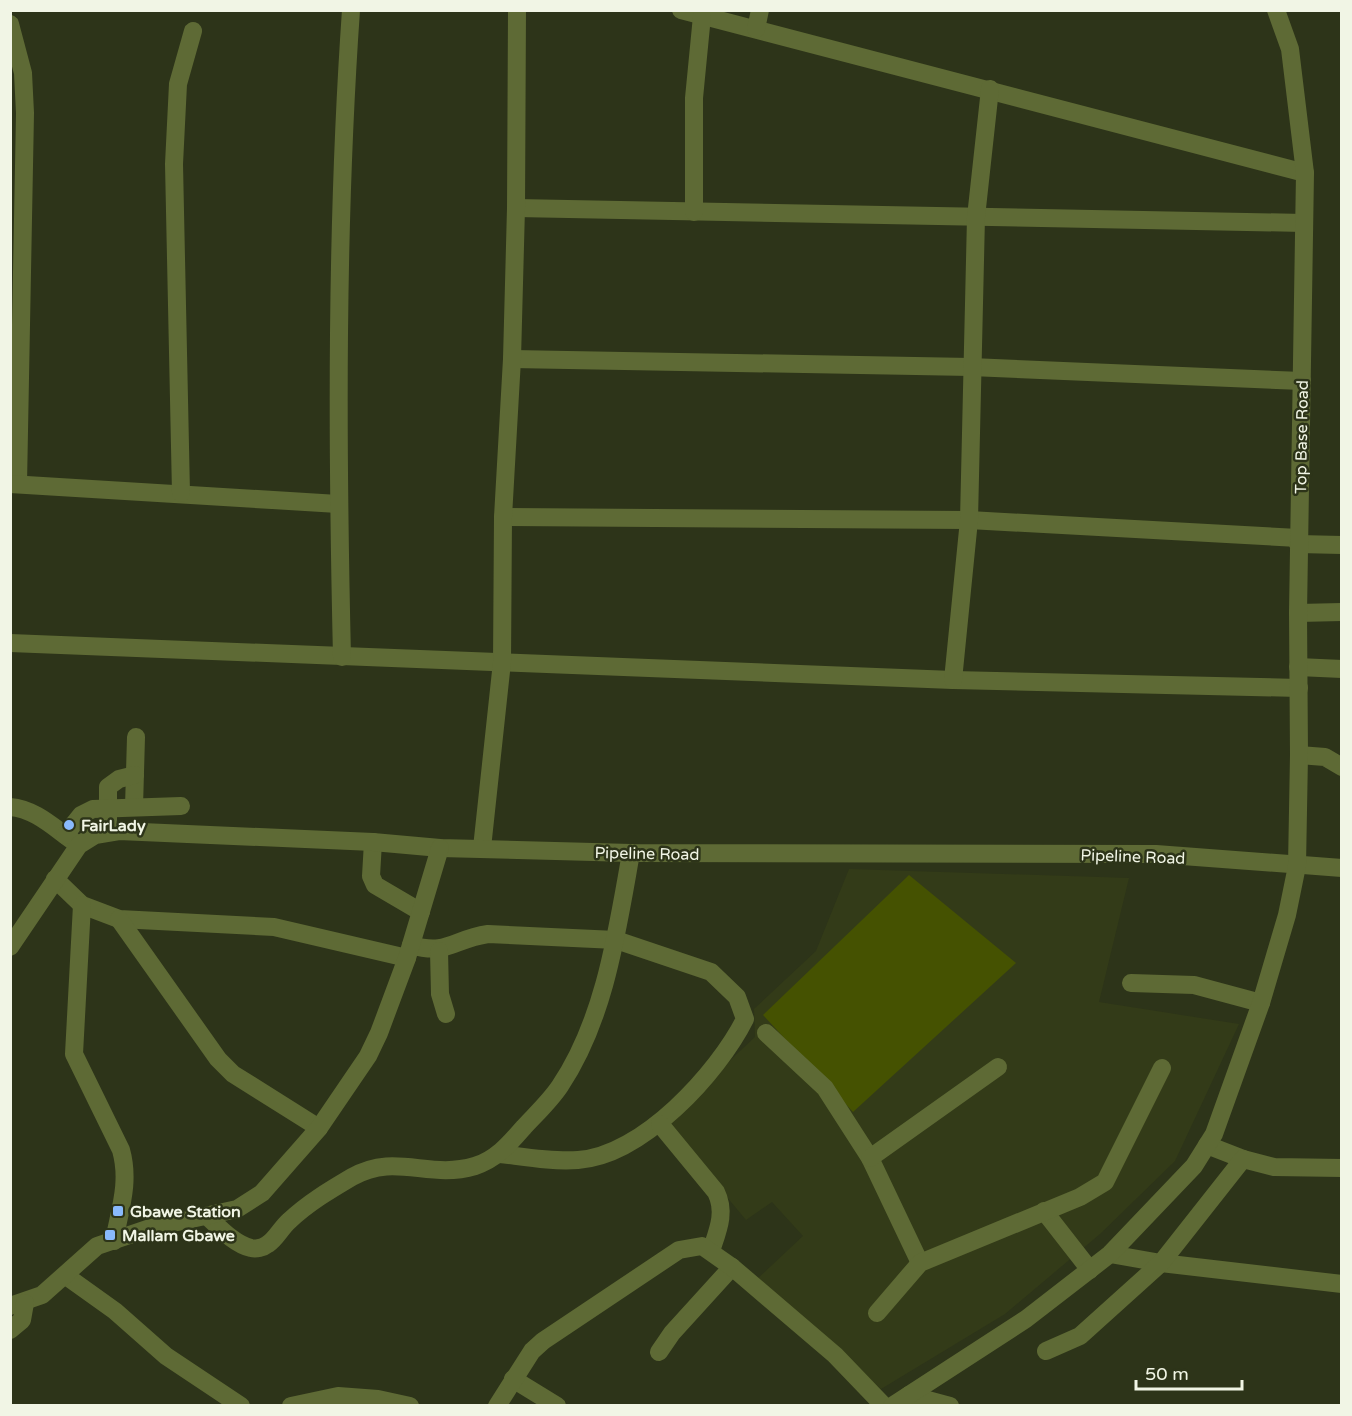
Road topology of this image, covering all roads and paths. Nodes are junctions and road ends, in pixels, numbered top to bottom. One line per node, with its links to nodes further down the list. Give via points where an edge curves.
1 (351, 10): 21 (street, via 345,100)
2 (518, 10): 12 (street)
3 (681, 10): 6 (street)
4 (760, 10): 8 (street)
5 (1275, 10): 11 (street, Top Base Road, via 1290,49)
6 (702, 16): 8 (street); 13 (street, via 694,98)
7 (10, 24): 19 (street, via 23,74 25,113)
8 (756, 29): 10 (street)
9 (193, 31): 20 (street, via 178,84 174,164)
10 (990, 89): 11 (street); 14 (street)
11 (1305, 173): 15 (street, Top Base Road)
12 (516, 208): 13 (street); 16 (street)
13 (694, 212): 14 (street)
14 (976, 218): 15 (street); 17 (street)
15 (1304, 223): 18 (street, Top Base Road)
16 (512, 359): 17 (street); 22 (street)
17 (971, 368): 18 (street); 23 (street)
18 (1302, 381): 24 (street, Top Base Road)
19 (14, 484): 20 (street)
20 (181, 493): 21 (street)
21 (338, 504): 29 (street)
22 (503, 517): 23 (street); 30 (street)
23 (969, 520): 24 (street); 33 (street)
24 (1298, 541): 25 (street); 27 (street, Top Base Road)
25 (1341, 544)
26 (1341, 612): 27 (street)
27 (1298, 613): 31 (street, Top Base Road)
28 (10, 643): 29 (street)
29 (342, 657): 30 (street)
30 (502, 662): 33 (street); 47 (street)
31 (1298, 667): 32 (street); 34 (street, Top Base Road)
32 (1341, 669)
33 (953, 680): 34 (street)
34 (1299, 688): 36 (street, Top Base Road)
35 (136, 737): 38 (street)
36 (1299, 755): 37 (street, via 1325,757); 49 (street, Top Base Road)
37 (1341, 767)
38 (135, 776): 41 (street); 42 (street, via 119,778 108,787)
39 (181, 806): 41 (street)
40 (10, 807): 44 (street, via 34,813)
41 (134, 807): 42 (street)
42 (106, 808): 43 (street); 44 (street, via 84,812)
43 (110, 832): 44 (street, Pipeline Road); 45 (street, Pipeline Road)
44 (72, 840): 51 (street)
45 (373, 842): 46 (street, Pipeline Road); 53 (street, via 371,876 375,885)
46 (440, 848): 47 (street, Pipeline Road); 53 (street)
47 (482, 848): 48 (street, Pipeline Road)
48 (631, 853): 49 (street, Pipeline Road, via 1156,854); 55 (street)
49 (1297, 866): 50 (street, Pipeline Road); 60 (street, Top Base Road)
50 (1341, 868)
51 (55, 879): 52 (street); 56 (street)
52 (82, 905): 54 (street); 74 (street, via 73,1044 74,1054 125,1166 126,1181)
53 (421, 912): 58 (street)
54 (119, 919): 58 (street, via 274,927); 66 (street, via 218,1059 241,1079)
55 (616, 940): 57 (street, via 488,934 469,936); 65 (street, via 711,972 737,997 745,1019 732,1045); 68 (street, via 576,1058 559,1086)
56 (10, 947)
57 (439, 951): 58 (street); 61 (street, via 440,994)
58 (409, 952): 66 (street, via 368,1056)
59 (1131, 983): 60 (street, via 1194,985)
60 (1261, 1004): 67 (street, Top Base Road)
61 (446, 1014)
62 (766, 1033): 69 (street, via 825,1088)
63 (998, 1067): 69 (street)
64 (1162, 1068): 72 (street, via 1105,1182)
65 (660, 1124): 68 (street, via 607,1154 578,1160); 75 (street, via 716,1192 722,1205)
66 (319, 1128): 73 (street, via 251,1202)
67 (1207, 1145): 70 (street); 76 (street, Top Base Road, via 1177,1187)
68 (500, 1154): 73 (street, via 449,1172 387,1164 367,1169 322,1195 262,1248 242,1244)
69 (870, 1158): 77 (street)
70 (1243, 1159): 71 (street, via 1274,1167); 78 (street)
71 (1341, 1168)
72 (1044, 1211): 77 (street); 80 (street)
73 (207, 1216): 74 (street, via 150,1228)
74 (114, 1241): 81 (street, via 92,1249)
75 (711, 1251): 79 (street); 88 (street, via 702,1246 680,1250 543,1341)
76 (1110, 1254): 78 (street); 80 (street, Top Base Road)
77 (920, 1263): 84 (street)
78 (1161, 1263): 82 (street); 87 (street, via 1080,1336)
79 (732, 1267): 86 (street, via 672,1333); 95 (street, via 836,1356)
80 (1090, 1270): 89 (street, Top Base Road, via 1026,1319)
81 (66, 1276): 83 (street, via 42,1295); 90 (street, via 115,1311 166,1356)
82 (1341, 1284)
83 (18, 1305): 85 (street, via 22,1320)
84 (877, 1312)
85 (10, 1330)
86 (660, 1352)
87 (1046, 1352)
88 (513, 1379): 93 (street); 94 (street)
89 (909, 1395): 96 (street, Top Base Road); 97 (street)
90 (241, 1406)
91 (291, 1406): 92 (street, via 338,1396)
92 (410, 1406)
93 (496, 1406)
94 (557, 1406)
95 (884, 1406)
96 (892, 1406)
97 (950, 1406)

